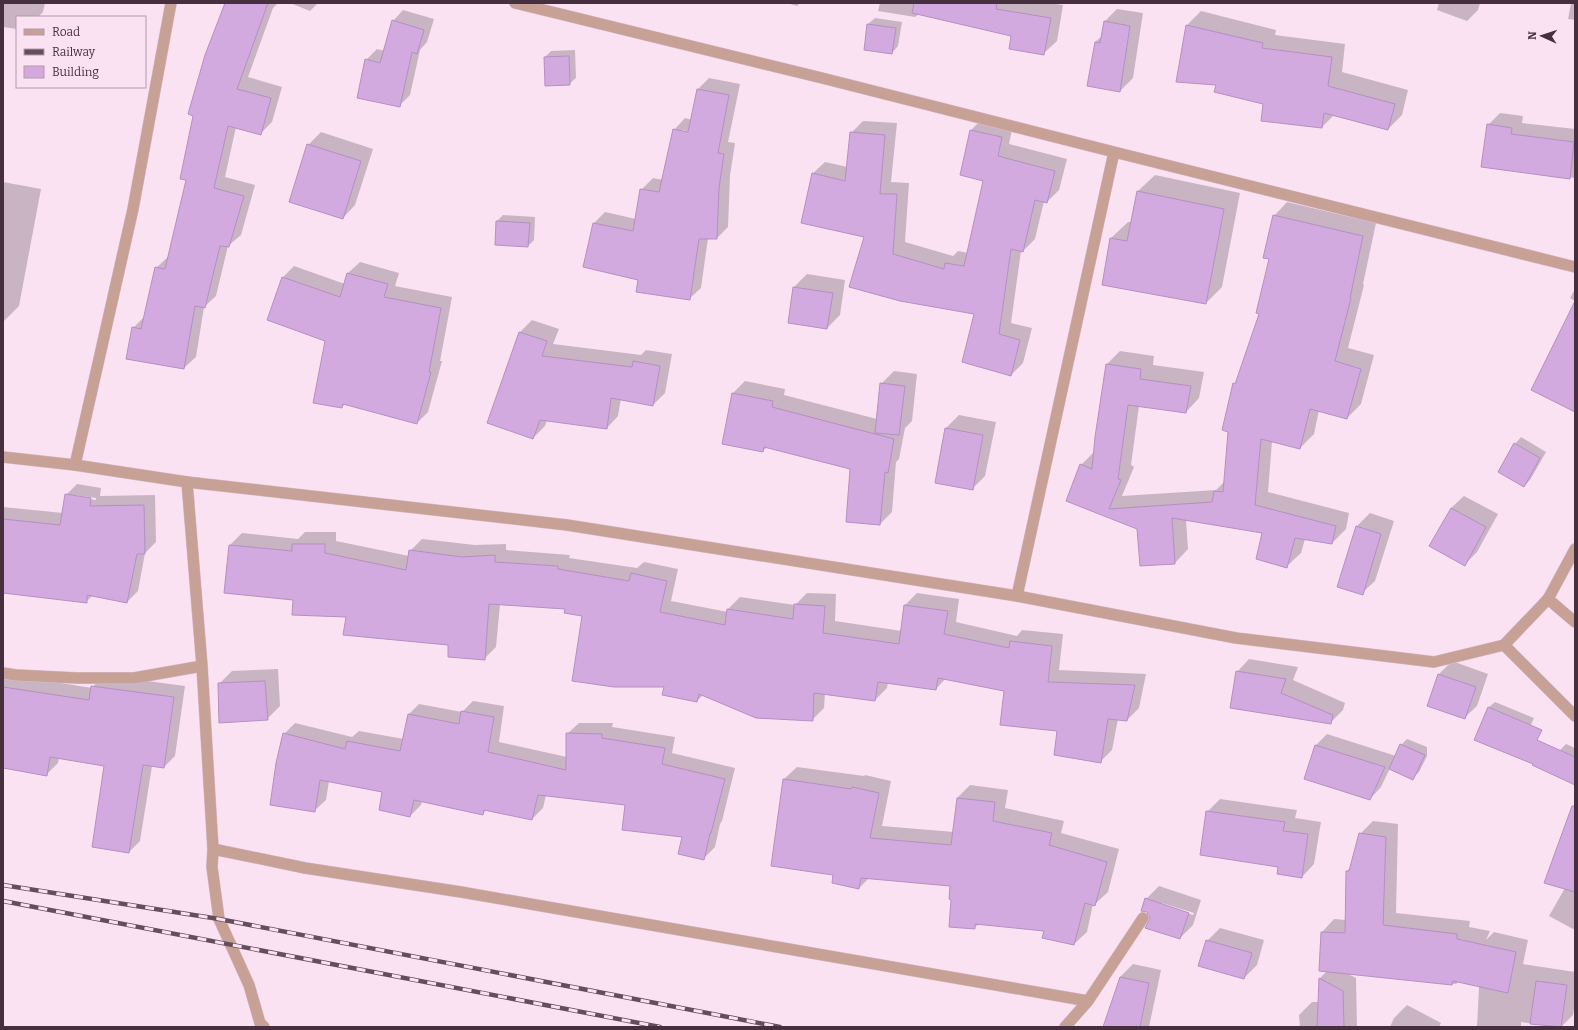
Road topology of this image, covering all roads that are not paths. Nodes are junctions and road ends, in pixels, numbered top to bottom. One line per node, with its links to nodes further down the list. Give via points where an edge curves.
1 (171, 3): 6 (street, via 133,209)
2 (515, 3): 3 (street)
3 (1114, 152): 4 (street); 9 (street)
4 (1575, 267)
5 (3, 457): 6 (street)
6 (75, 465): 7 (street)
7 (187, 482): 9 (street, via 567,525); 13 (street)
8 (1575, 549): 10 (street)
9 (1017, 596): 12 (street, via 1236,638 1434,662)
10 (1548, 599): 11 (street); 12 (street)
11 (1575, 622)
12 (1504, 645): 15 (street)
13 (202, 666): 14 (street, via 134,678); 16 (street)
14 (3, 673)
15 (1575, 716)
16 (213, 849): 18 (street, via 305,868 461,892); 19 (street, via 212,867 218,919 249,985 260,1023)
17 (1143, 918): 18 (street)
18 (1088, 1001): 20 (street)
19 (264, 1027)
20 (1065, 1027)

